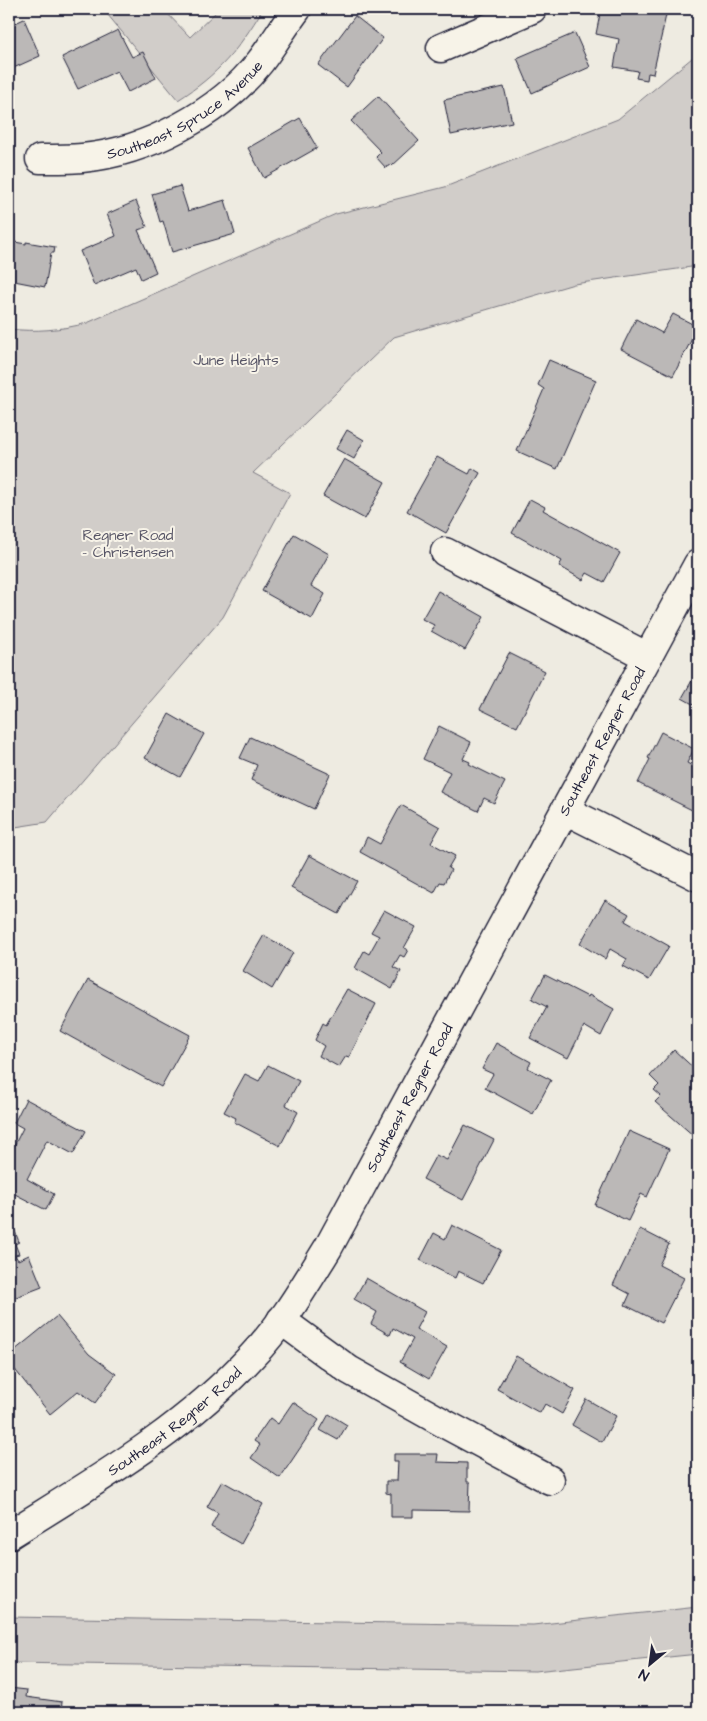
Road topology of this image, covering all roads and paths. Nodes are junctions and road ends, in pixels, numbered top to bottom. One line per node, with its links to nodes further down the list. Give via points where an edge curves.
1 (297, 9): 4 (street, Southeast Spruce Avenue, via 259,62 217,103 193,120 140,145 112,153 83,158)
2 (532, 9): 3 (street)
3 (440, 48)
4 (40, 159)
5 (446, 552): 7 (street)
6 (698, 564): 7 (street, Southeast Regner Road)
7 (648, 657): 8 (street, Southeast Regner Road)
8 (565, 810): 9 (street); 10 (street, Southeast Regner Road, via 328,1248)
9 (698, 877)
10 (281, 1320): 11 (street, via 349,1370); 12 (street, Southeast Regner Road, via 252,1356 196,1410 141,1452)
11 (550, 1480)
12 (9, 1535)

